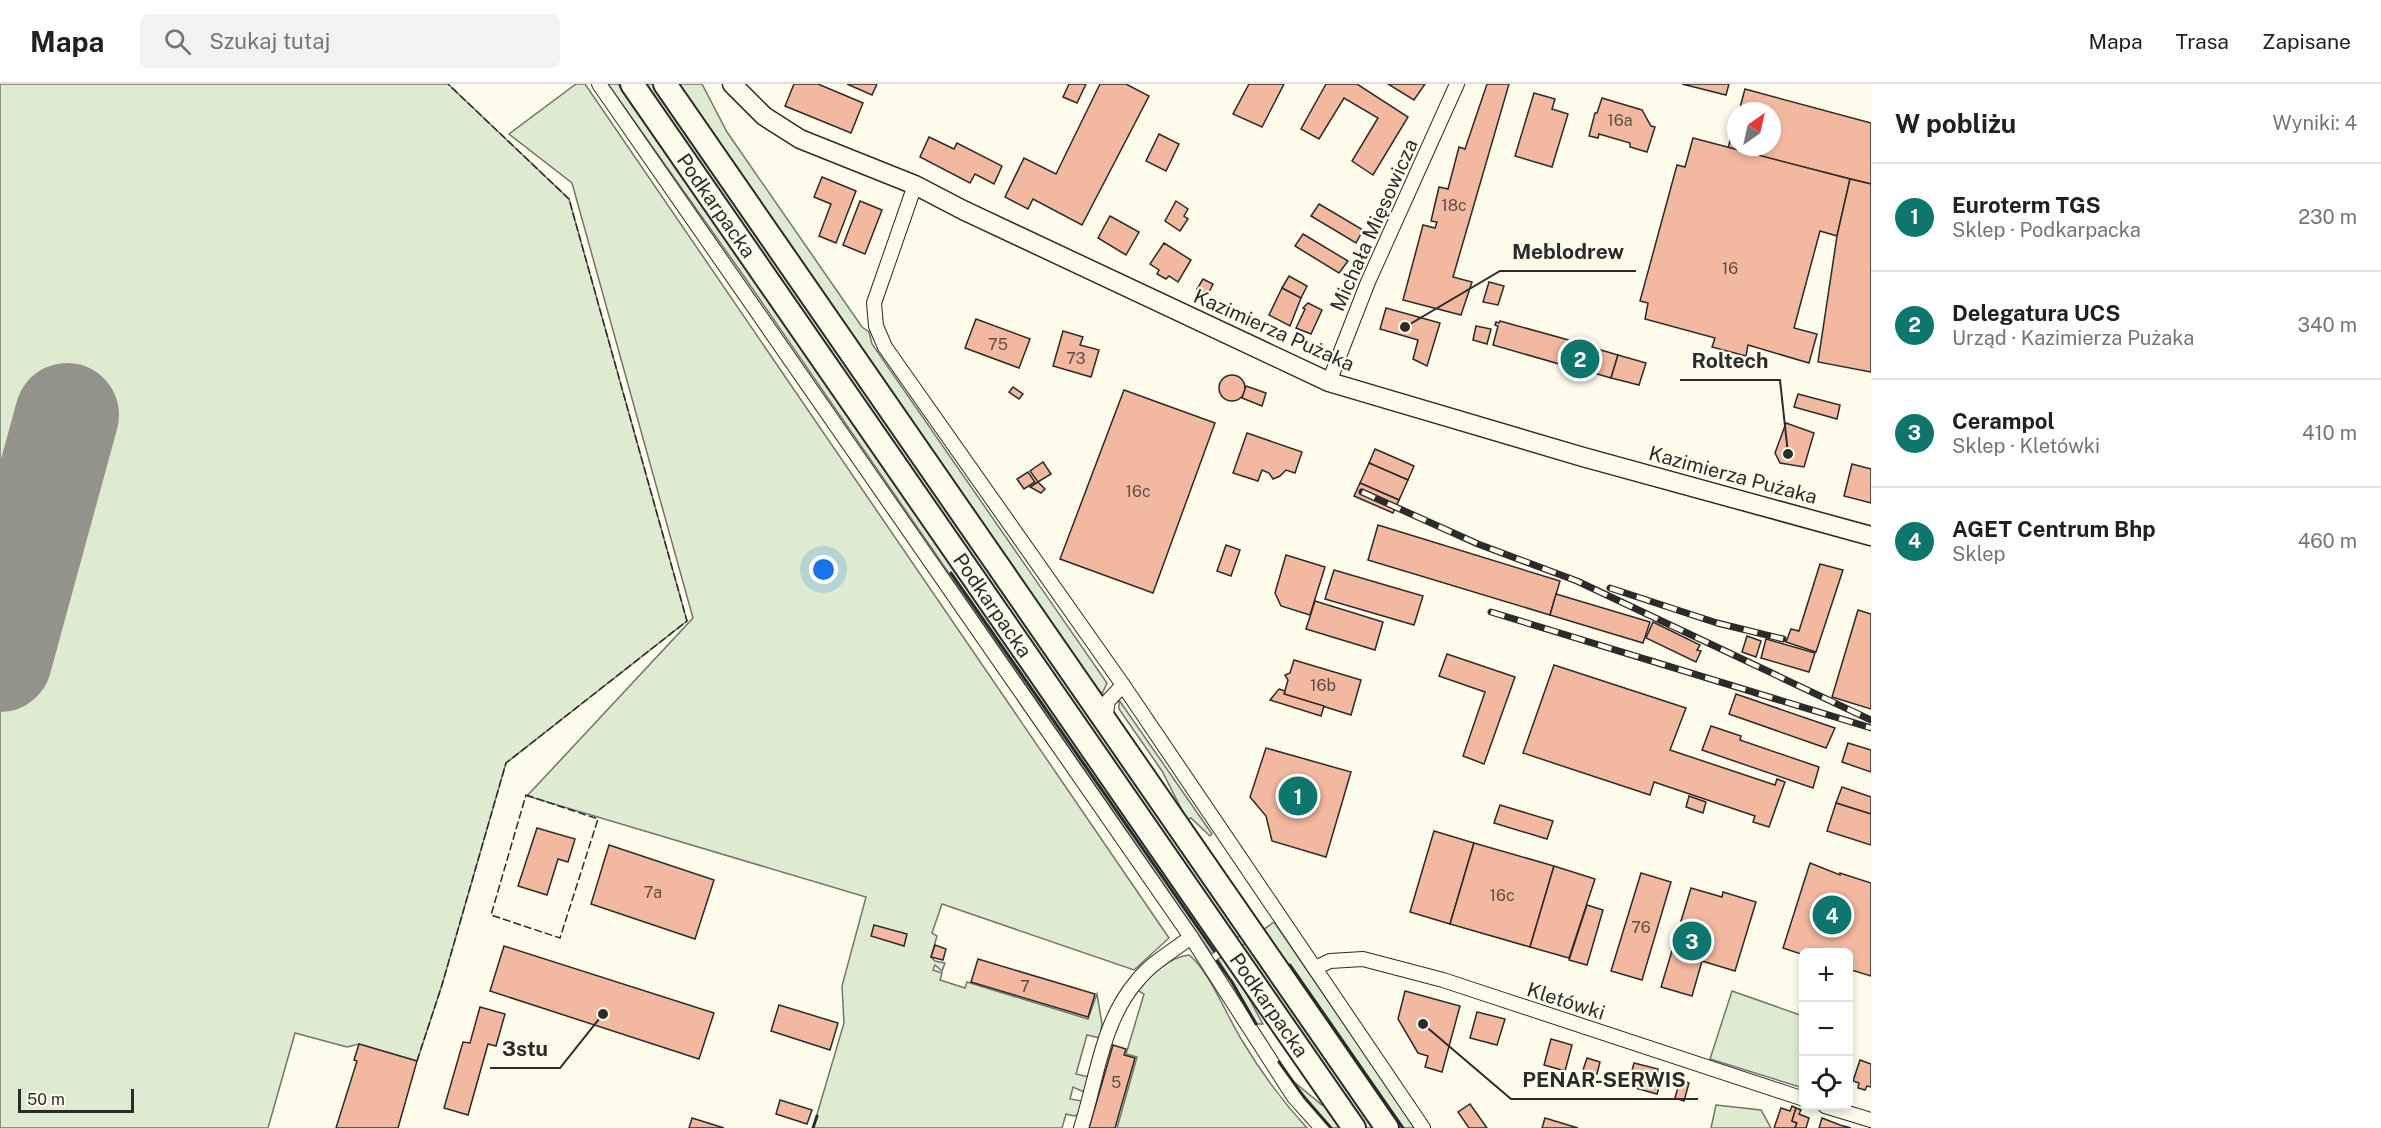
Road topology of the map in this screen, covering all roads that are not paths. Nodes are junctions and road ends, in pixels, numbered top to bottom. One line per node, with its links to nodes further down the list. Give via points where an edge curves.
1 (599, 84): 11 (street)
2 (632, 84): 18 (main road, Podkarpacka)
3 (665, 84): 10 (main road, Podkarpacka)
4 (732, 84): 6 (street, Kazimierza Pużaka, via 764,116 793,135)
5 (1457, 84): 7 (street, Michała Mięsowicza, via 1368,282)
6 (915, 185): 7 (street, Kazimierza Pużaka); 9 (street, via 876,292 876,326 885,347)
7 (1329, 382): 8 (street, Kazimierza Pużaka)
8 (1871, 536)
9 (1123, 685): 10 (street, via 1108,701); 12 (street)
10 (1105, 718): 19 (main road, Podkarpacka)
11 (1191, 937): 16 (street, via 1138,979 1121,1002 1106,1038); 17 (street, via 1294,1097)
12 (1315, 968): 13 (street, Kletówki, via 1330,961 1363,959 1443,980); 20 (street)
13 (1799, 1098)
14 (1838, 1110): 15 (street)
15 (1871, 1120)
16 (1081, 1128)
17 (1322, 1128)
18 (1354, 1128)
19 (1387, 1128)
20 (1423, 1128)

